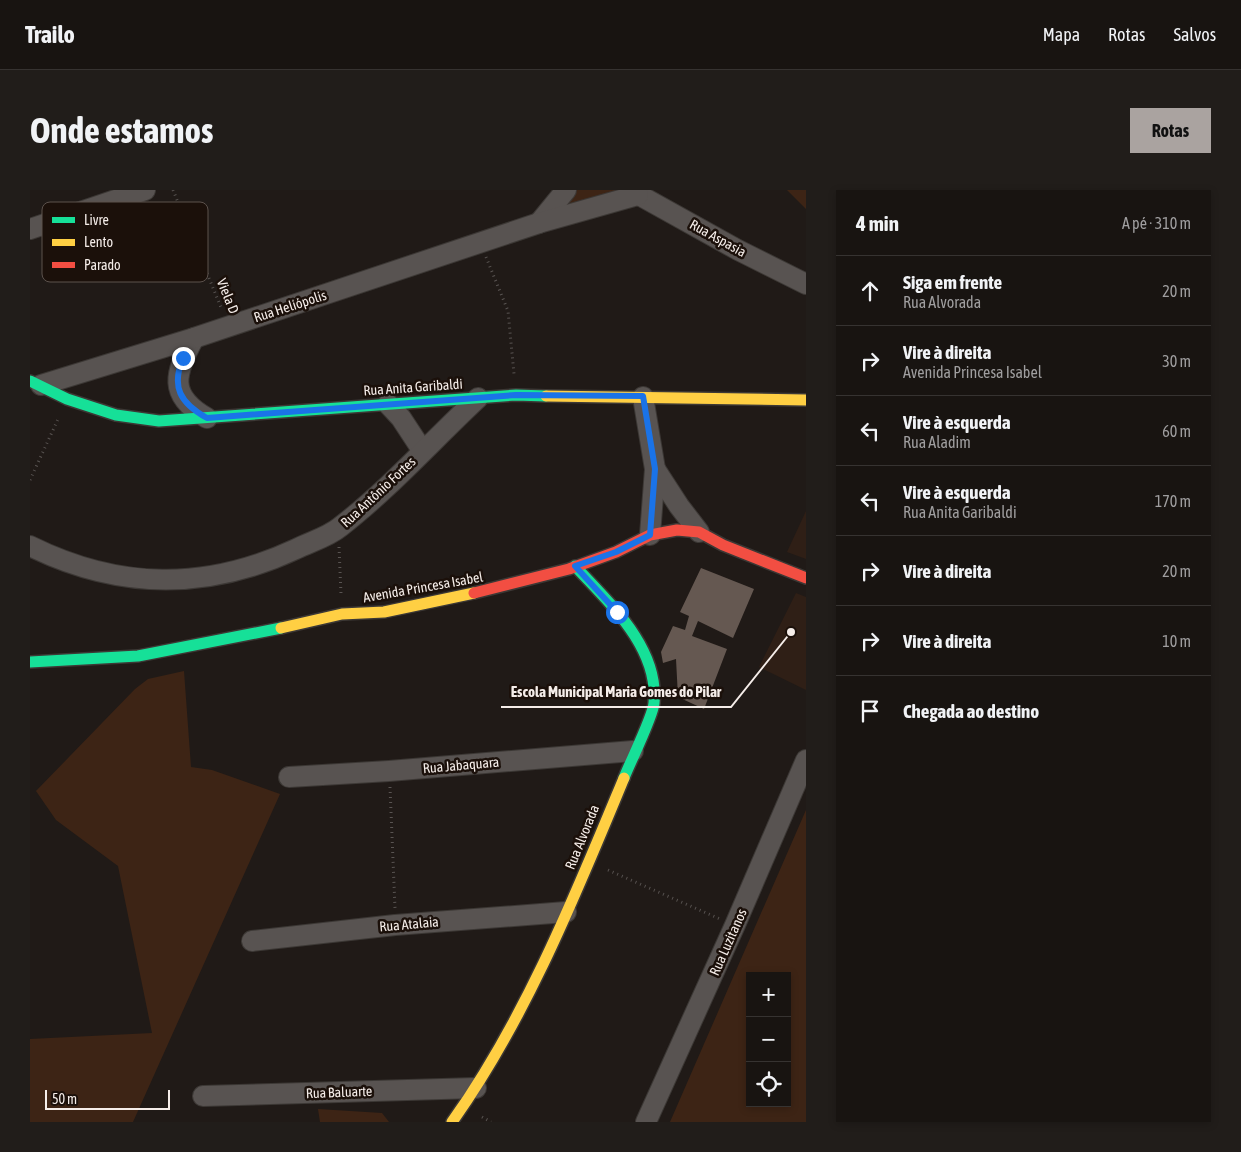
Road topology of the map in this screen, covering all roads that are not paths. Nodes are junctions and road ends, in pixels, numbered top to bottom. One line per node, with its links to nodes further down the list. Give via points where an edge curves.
1 (145, 190): 4 (street)
2 (566, 190): 5 (street)
3 (634, 192): 5 (street, Rua Heliópolis); 8 (street, Rua Aspasia)
4 (110, 202)
5 (539, 223): 9 (street, Rua Heliópolis)
6 (42, 225): 7 (street)
7 (30, 229)
8 (806, 284)
9 (194, 338): 10 (street, Rua Heliópolis); 15 (street, via 179,367 178,387 193,410)
10 (36, 383): 15 (street, Rua Anita Garibaldi, via 67,399 132,418 160,421)
11 (643, 396): 12 (street, Rua Anita Garibaldi, via 516,395); 13 (street, Rua Anita Garibaldi); 17 (street)
12 (478, 398): 14 (street, Rua Anita Garibaldi); 16 (street, Rua Antônio Fortes)
13 (806, 400)
14 (388, 404): 15 (street, Rua Anita Garibaldi); 16 (street)
15 (207, 418)
16 (422, 450): 20 (street, Rua Antônio Fortes, via 339,528 275,559 242,569 209,577 131,579 88,570)
17 (655, 469): 18 (street); 19 (street)
18 (699, 532): 19 (street, Avenida Princesa Isabel, via 677,530); 22 (street, Avenida Princesa Isabel)
19 (650, 535): 21 (street, Avenida Princesa Isabel, via 616,552)
20 (30, 546)
21 (575, 566): 23 (street, Avenida Princesa Isabel, via 494,589 384,612 342,614 138,656); 24 (street, Rua Alvorada, via 617,612 647,656 654,685 654,704)
22 (806, 578)
23 (30, 662)
24 (633, 751): 26 (street, Rua Jabaquara, via 389,772); 27 (street, Rua Alvorada)
25 (806, 760): 32 (street, Rua Luzitanos)
26 (289, 777)
27 (566, 912): 28 (street, Rua Atalaia, via 395,924); 29 (street, Rua Alvorada, via 527,995)
28 (252, 941)
29 (476, 1088): 30 (street, Rua Baluarte); 31 (street, Rua Alvorada)
30 (202, 1096)
31 (452, 1122)
32 (646, 1122)

